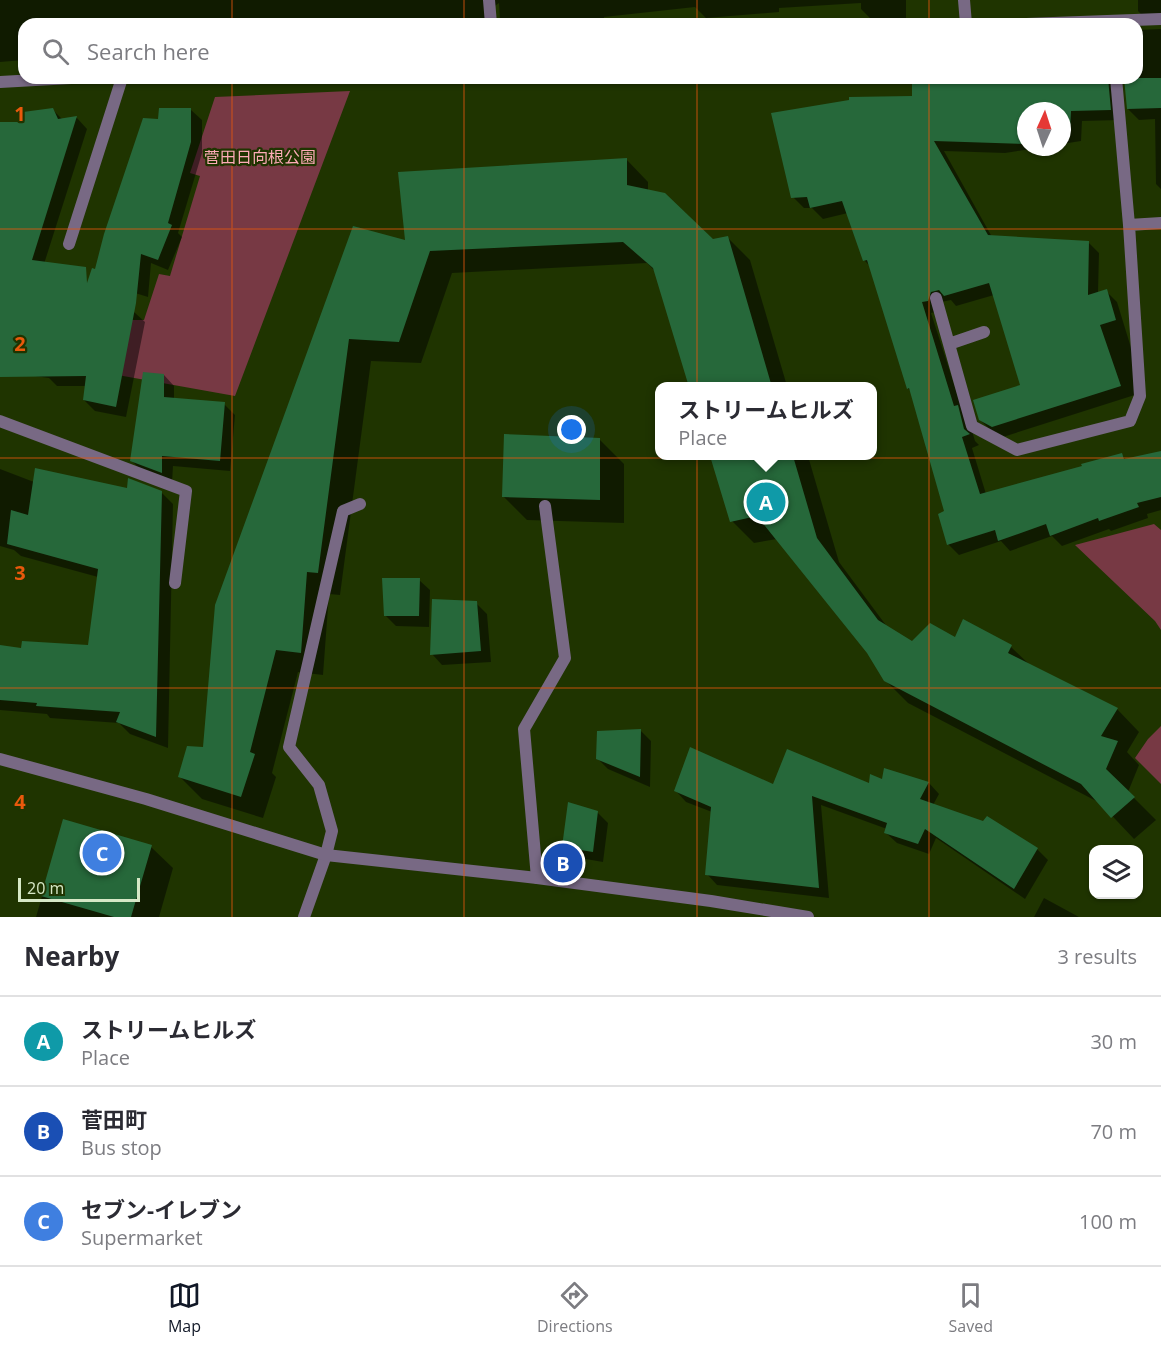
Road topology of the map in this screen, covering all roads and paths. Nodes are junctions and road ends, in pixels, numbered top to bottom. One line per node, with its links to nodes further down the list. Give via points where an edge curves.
1 (489, 0): 3 (street)
2 (964, 0): 4 (street)
3 (490, 18)
4 (966, 18)
5 (1161, 19): 6 (street)
6 (1143, 20)
7 (18, 81): 8 (street)
8 (0, 82)
9 (120, 84): 13 (street)
10 (1117, 84): 12 (street)
11 (1161, 223): 12 (street)
12 (1129, 225): 16 (street, via 1140,396 1130,421 1017,450 972,426)
13 (69, 244)
14 (936, 298): 16 (street)
15 (984, 332): 16 (street)
16 (949, 344)
17 (0, 421): 20 (street, via 186,491)
18 (360, 504): 22 (street, via 342,511 290,747 319,785 332,831)
19 (545, 506): 23 (street, via 565,658 524,729)
20 (175, 584)
21 (0, 759): 22 (street)
22 (326, 855): 23 (street); 24 (street)
23 (537, 878): 25 (street)
24 (304, 917)
25 (808, 917)

